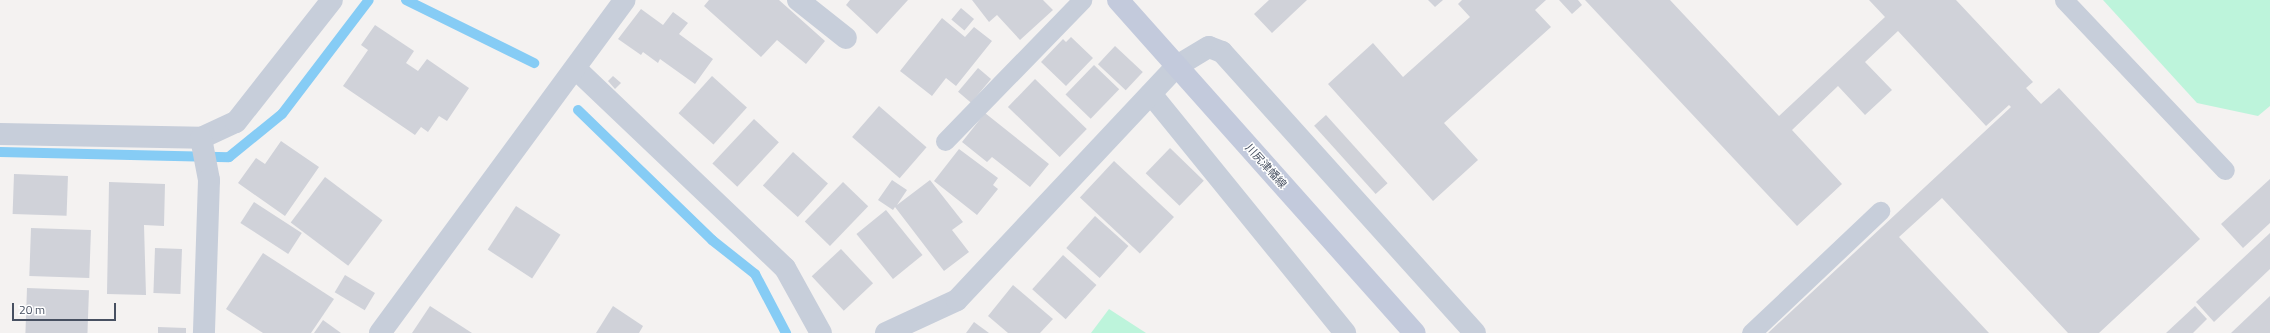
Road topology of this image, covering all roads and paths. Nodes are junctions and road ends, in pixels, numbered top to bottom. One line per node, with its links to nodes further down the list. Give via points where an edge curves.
1 (332, 0): 13 (street, via 236,122)
2 (625, 0): 9 (street)
3 (798, 0): 7 (street)
4 (1082, 0): 12 (lane)
5 (1118, 0): 8 (main road, 川尻津幡線)
6 (2064, 0): 14 (lane)
7 (846, 38)
8 (1177, 66): 10 (street); 21 (main road, 川尻津幡線); 22 (street, via 1209,47 1222,52)
9 (577, 70): 17 (street); 18 (street, via 785,268)
10 (1151, 94): 19 (street, via 957,300); 20 (street)
11 (0, 134): 13 (street)
12 (945, 141)
13 (202, 142): 16 (street, via 209,180)
14 (2225, 170)
15 (1880, 210): 23 (lane)
16 (204, 333)
17 (380, 333)
18 (821, 333)
19 (886, 333)
20 (1345, 333)
21 (1415, 333)
22 (1475, 333)
23 (1751, 333)

